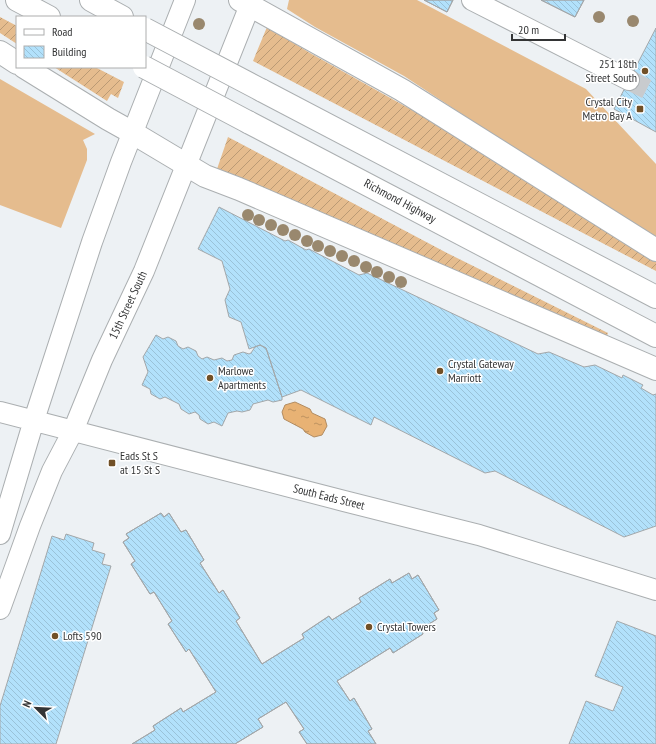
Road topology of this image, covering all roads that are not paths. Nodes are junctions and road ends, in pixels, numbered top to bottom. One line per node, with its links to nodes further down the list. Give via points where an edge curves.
1 (17, 0): 6 (highway)
2 (91, 0): 7 (highway)
3 (185, 0): 14 (main road)
4 (472, 0): 13 (main road)
5 (247, 2): 15 (main road, 15th Street South); 16 (highway, via 402,90)
6 (47, 16)
7 (119, 16)
8 (146, 30): 17 (highway, bridge)
9 (0, 52): 10 (highway)
10 (16, 62)
11 (26, 68): 14 (highway)
12 (146, 68): 18 (highway, Richmond Highway, bridge)
13 (629, 80)
14 (133, 133): 15 (highway); 21 (main road, via 92,242)
15 (186, 164): 19 (highway, via 205,176); 22 (main road, 15th Street South, via 144,271 102,360)
16 (656, 250)
17 (656, 297)
18 (656, 336)
19 (656, 368)
20 (0, 412): 21 (main road, South Eads Street)
21 (34, 420): 22 (main road, South Eads Street); 23 (main road)
22 (73, 431): 24 (main road, South Eads Street, via 480,535); 25 (main road, 15th Street South, via 52,471)
23 (0, 534)
24 (656, 590)
25 (0, 609)

